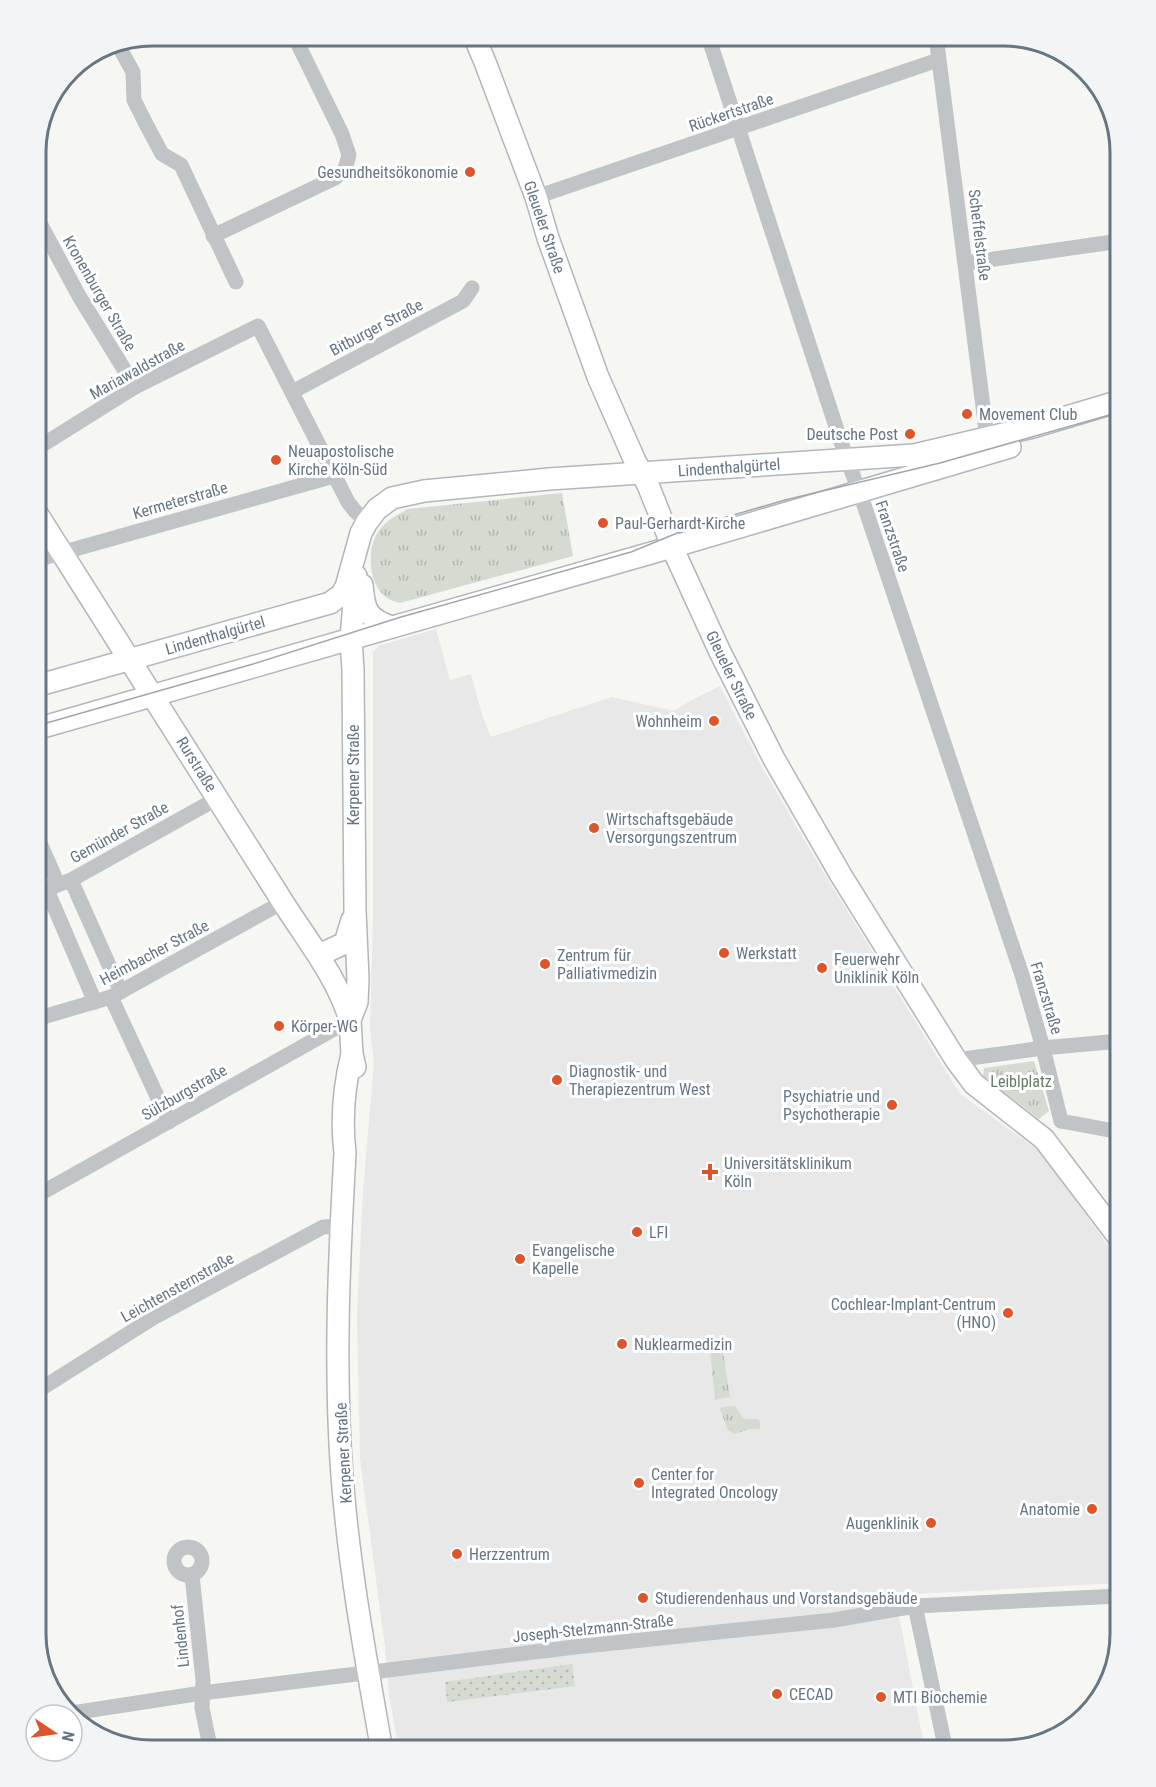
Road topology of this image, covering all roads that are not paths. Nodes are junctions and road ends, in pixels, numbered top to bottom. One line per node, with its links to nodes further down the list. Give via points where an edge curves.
1 (299, 46): 10 (street, via 342,134 349,155 345,168 335,178)
2 (478, 46): 8 (main road, Gleueler Straße)
3 (711, 47): 7 (street, Franzstraße)
4 (937, 47): 6 (street, Scheffelstraße)
5 (122, 51): 10 (street, via 133,72 134,100 162,154 181,165)
6 (938, 60): 7 (street, Rückertstraße); 12 (street, Scheffelstraße)
7 (738, 129): 8 (street, Rückertstraße); 21 (street, Franzstraße)
8 (536, 197): 22 (main road, Gleueler Straße, via 598,377)
9 (47, 236): 15 (street, Kronenburger Straße)
10 (213, 236): 13 (street)
11 (1110, 242): 12 (street)
12 (966, 263): 19 (street, Scheffelstraße)
13 (236, 282)
14 (472, 288): 16 (street, Bitburger Straße, via 463,301)
15 (135, 387): 16 (street, Mariawaldstraße, via 258,326); 20 (street, Mariawaldstraße)
16 (292, 392): 23 (street)
17 (1110, 405): 19 (main road, Lindenthalgürtel)
18 (1110, 418): 24 (main road)
19 (987, 438): 21 (main road, Lindenthalgürtel, via 914,455)
20 (47, 442)
21 (848, 459): 22 (main road, Lindenthalgürtel); 24 (street, Franzstraße)
22 (641, 473): 25 (main road, Lindenthalgürtel, via 424,491 392,498); 28 (main road, Gleueler Straße)
23 (334, 476): 25 (street, via 355,511); 29 (street, Kermeterstraße)
24 (859, 492): 28 (main road); 48 (street, Franzstraße)
25 (367, 522): 27 (main road, Lindenthalgürtel)
26 (47, 529): 29 (main road, Rurstraße)
27 (358, 545): 31 (main road, Lindenthalgürtel, via 364,604 377,622); 32 (main road, Lindenthalgürtel); 33 (main road, Lindenthalgürtel, via 346,587 330,603)
28 (672, 547): 31 (main road); 49 (main road, Gleueler Straße, via 774,759)
29 (62, 553): 30 (street, Kermeterstraße); 33 (main road, Rurstraße)
30 (47, 557)
31 (392, 627): 32 (main road)
32 (351, 639): 35 (main road); 41 (main road, Kerpener Straße)
33 (129, 659): 34 (main road, Lindenthalgürtel); 35 (main road, Rurstraße)
34 (47, 683)
35 (152, 695): 36 (main road); 37 (main road, Rurstraße)
36 (47, 726)
37 (218, 798): 39 (street, Gemünder Straße); 40 (main road, Rurstraße)
38 (47, 867): 39 (street)
39 (53, 887): 43 (street); 44 (street)
40 (283, 902): 42 (main road, Rurstraße); 43 (street, Heimbacher Straße)
41 (355, 911): 42 (main road, Kerpener Straße, via 345,943); 46 (main road, Kerpener Straße, via 357,1002)
42 (319, 955): 46 (main road, Rurstraße, via 344,999)
43 (116, 994): 44 (street, Heimbacher Straße); 51 (street)
44 (95, 1002): 45 (street, Heimbacher Straße)
45 (46, 1016)
46 (350, 1020): 51 (street, Sülzburgstraße); 55 (main road, Kerpener Straße, via 355,1083 345,1153)
47 (1110, 1042): 48 (street)
48 (1043, 1048): 49 (street); 50 (street)
49 (956, 1060): 53 (main road, Gleueler Straße, via 974,1084)
50 (1061, 1121): 52 (street); 53 (street)
51 (168, 1122): 54 (street, Sülzburgstraße)
52 (1110, 1130)
53 (1044, 1139): 56 (main road, Gleueler Straße)
54 (46, 1190)
55 (341, 1226): 57 (street, Leichtensternstraße, via 324,1227 153,1318); 61 (main road, Kerpener Straße, via 338,1318 342,1476)
56 (1110, 1226)
57 (46, 1386)
58 (192, 1575): 62 (street, Lindenhof)
59 (1110, 1596): 60 (street, Joseph-Stelzmann-Straße)
60 (915, 1606): 61 (street, Joseph-Stelzmann-Straße, via 834,1620); 66 (street)
61 (368, 1673): 62 (street, Joseph-Stelzmann-Straße); 65 (main road, Kerpener Straße)
62 (202, 1693): 63 (street, Joseph-Stelzmann-Straße); 64 (street, Lindenhof)
63 (84, 1711)
64 (209, 1740)
65 (380, 1740)
66 (944, 1740)

